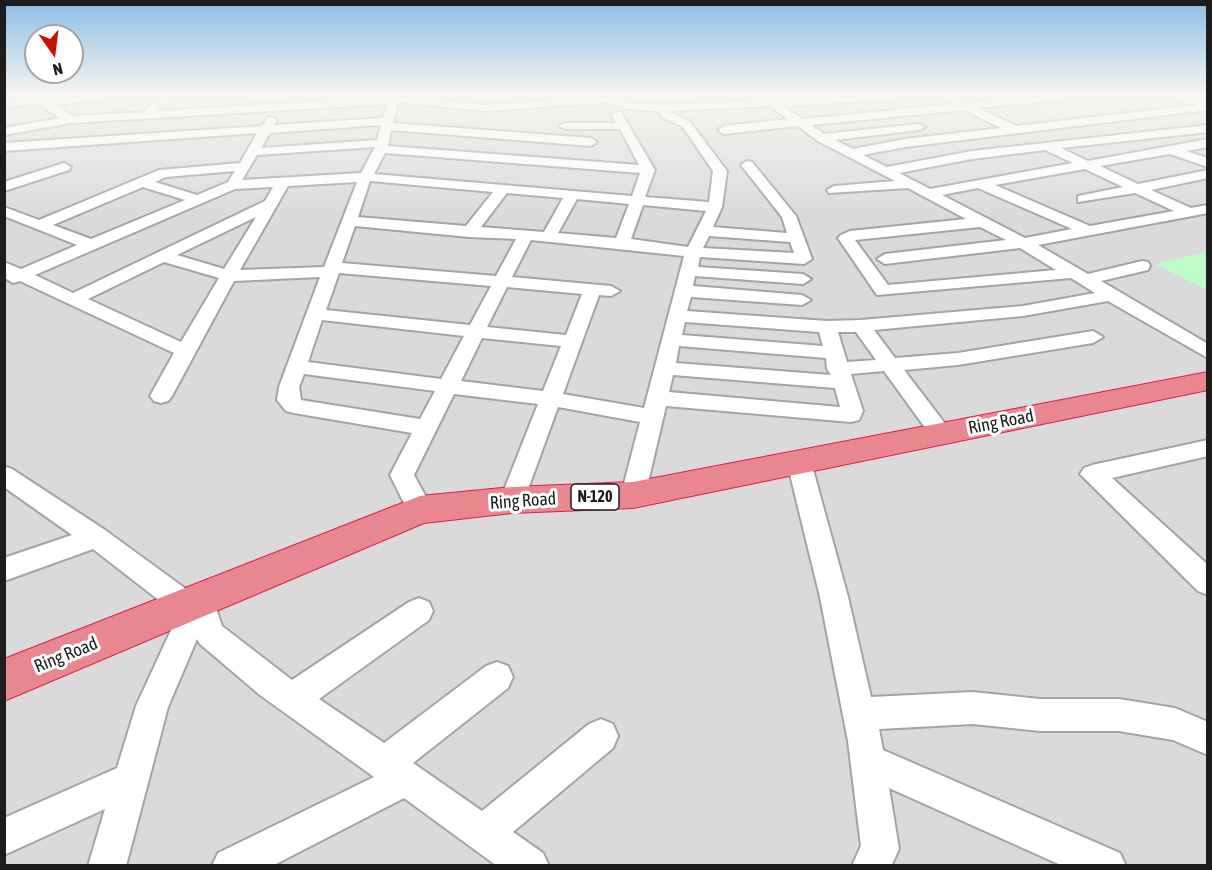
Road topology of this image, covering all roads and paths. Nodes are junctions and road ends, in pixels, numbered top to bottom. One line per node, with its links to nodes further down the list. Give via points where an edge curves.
1 (385, 135): 37 (street)
2 (30, 136): 18 (street)
3 (95, 136): 23 (street)
4 (262, 136): 26 (street)
5 (380, 136): 26 (street)
6 (387, 136): 38 (street)
7 (527, 136): 38 (street)
8 (556, 136): 21 (street)
9 (628, 136): 34 (street)
10 (695, 136): 53 (street, via 720,171)
11 (731, 136): 20 (street)
12 (818, 136): 19 (street)
13 (843, 136): 19 (street)
14 (975, 136): 27 (street)
15 (1026, 136): 24 (street)
16 (1135, 136): 17 (street); 24 (street); 25 (street)
17 (1139, 136)
18 (4, 138)
19 (822, 138): 27 (street)
20 (736, 139)
21 (591, 142)
22 (1208, 143): 25 (street)
23 (4, 147)
24 (1049, 147): 28 (street); 30 (street)
25 (1172, 150): 29 (street); 30 (street)
26 (253, 152): 32 (street)
27 (852, 153): 35 (street)
28 (925, 163): 35 (street); 42 (street)
29 (1208, 163)
30 (1083, 164): 42 (street); 45 (street)
31 (747, 165): 66 (street, via 785,209)
32 (245, 166): 39 (street, via 164,173); 43 (street)
33 (64, 167): 44 (street)
34 (648, 170): 38 (street); 51 (street)
35 (887, 171): 41 (street)
36 (1208, 174): 45 (street)
37 (365, 177): 38 (street); 40 (street); 58 (street)
38 (503, 177): 48 (street); 63 (street)
39 (142, 182): 50 (street); 60 (street)
40 (283, 182): 43 (street); 52 (street)
41 (912, 184): 46 (street); 47 (street)
42 (981, 184): 47 (street); 62 (street)
43 (233, 185): 50 (street)
44 (4, 187)
45 (1133, 188): 49 (street); 56 (street)
46 (834, 190)
47 (929, 193): 59 (street)
48 (572, 195): 51 (street); 65 (street)
49 (1083, 199)
50 (198, 200): 69 (street)
51 (638, 200): 53 (street); 67 (street)
52 (270, 204): 71 (street); 78 (street)
53 (715, 207): 61 (street)
54 (1208, 209): 56 (street)
55 (4, 211): 60 (street)
56 (1191, 213): 57 (street); 62 (street)
57 (1208, 220)
58 (349, 221): 63 (street); 75 (street)
59 (983, 222): 68 (street); 79 (street, via 846,237 883,291)
60 (39, 225): 69 (street)
61 (703, 231): 66 (street); 70 (street)
62 (1089, 231): 68 (street)
63 (469, 232): 64 (street)
64 (525, 236): 65 (street); 82 (street)
65 (548, 238): 67 (street)
66 (798, 238): 70 (street, via 804,258)
67 (622, 243): 70 (street)
68 (1023, 243): 72 (street); 79 (street)
69 (91, 245): 77 (street)
70 (693, 252): 76 (street)
71 (163, 255): 78 (street); 85 (street)
72 (885, 259)
73 (1142, 266): 79 (street)
74 (4, 267): 77 (street)
75 (332, 270): 78 (street); 82 (street); 87 (street)
76 (688, 271): 80 (street); 83 (street)
77 (22, 274): 81 (street); 85 (street)
78 (228, 276): 95 (street)
79 (1080, 277): 84 (street)
80 (803, 279)
81 (4, 282)
82 (502, 282): 91 (street); 94 (street, via 602,290)
83 (684, 291): 86 (street); 88 (street)
84 (1110, 295): 89 (street, via 1023,311); 96 (street)
85 (74, 298): 95 (street)
86 (802, 300)
87 (316, 314): 91 (street); 98 (street)
88 (677, 316): 90 (street); 93 (street)
89 (861, 326): 90 (street); 97 (street)
90 (826, 327): 100 (street)
91 (476, 331): 94 (street); 102 (street)
92 (1093, 337): 97 (street)
93 (671, 340): 99 (street); 100 (street)
94 (573, 342): 104 (street)
95 (185, 351): 103 (street)
96 (1208, 352)
97 (891, 366): 100 (street); 107 (street)
98 (297, 367): 102 (street); 106 (street, via 288,400 294,406)
99 (664, 368): 100 (street); 105 (street)
100 (837, 368): 105 (street, via 851,415)
101 (1208, 381): 107 (highway, Ring Road / N-120)
102 (448, 385): 104 (street); 106 (street)
103 (161, 396)
104 (551, 399): 105 (street); 112 (street)
105 (655, 408): 111 (street)
106 (426, 428): 113 (street, via 402,475)
107 (942, 434): 109 (highway, Ring Road / N-120)
108 (1208, 448): 116 (street, via 1092,474)
109 (799, 462): 111 (highway, Ring Road / N-120); 122 (street)
110 (4, 475): 114 (street)
111 (633, 495): 112 (highway, Ring Road / N-120)
112 (512, 500): 113 (highway, Ring Road / N-120)
113 (420, 510): 117 (highway, Ring Road / N-120)
114 (96, 537): 115 (street); 117 (street)
115 (4, 570)
116 (1208, 583)
117 (193, 603): 120 (highway, Ring Road / N-120); 121 (street, via 210,634); 127 (street, via 152,706)
118 (419, 611): 121 (street)
119 (496, 677): 126 (street)
120 (4, 680)
121 (292, 699): 126 (street)
122 (859, 714): 124 (street, via 973,708 1040,716 1119,715 1175,724); 125 (street)
123 (601, 736): 128 (street)
124 (1208, 739)
125 (868, 761): 133 (street, via 880,849); 134 (street)
126 (396, 772): 128 (street); 131 (street)
127 (130, 780): 129 (street); 130 (street)
128 (483, 833): 132 (street)
129 (4, 837)
130 (107, 866)
131 (231, 866)
132 (530, 866)
133 (871, 866)
134 (1107, 866)

